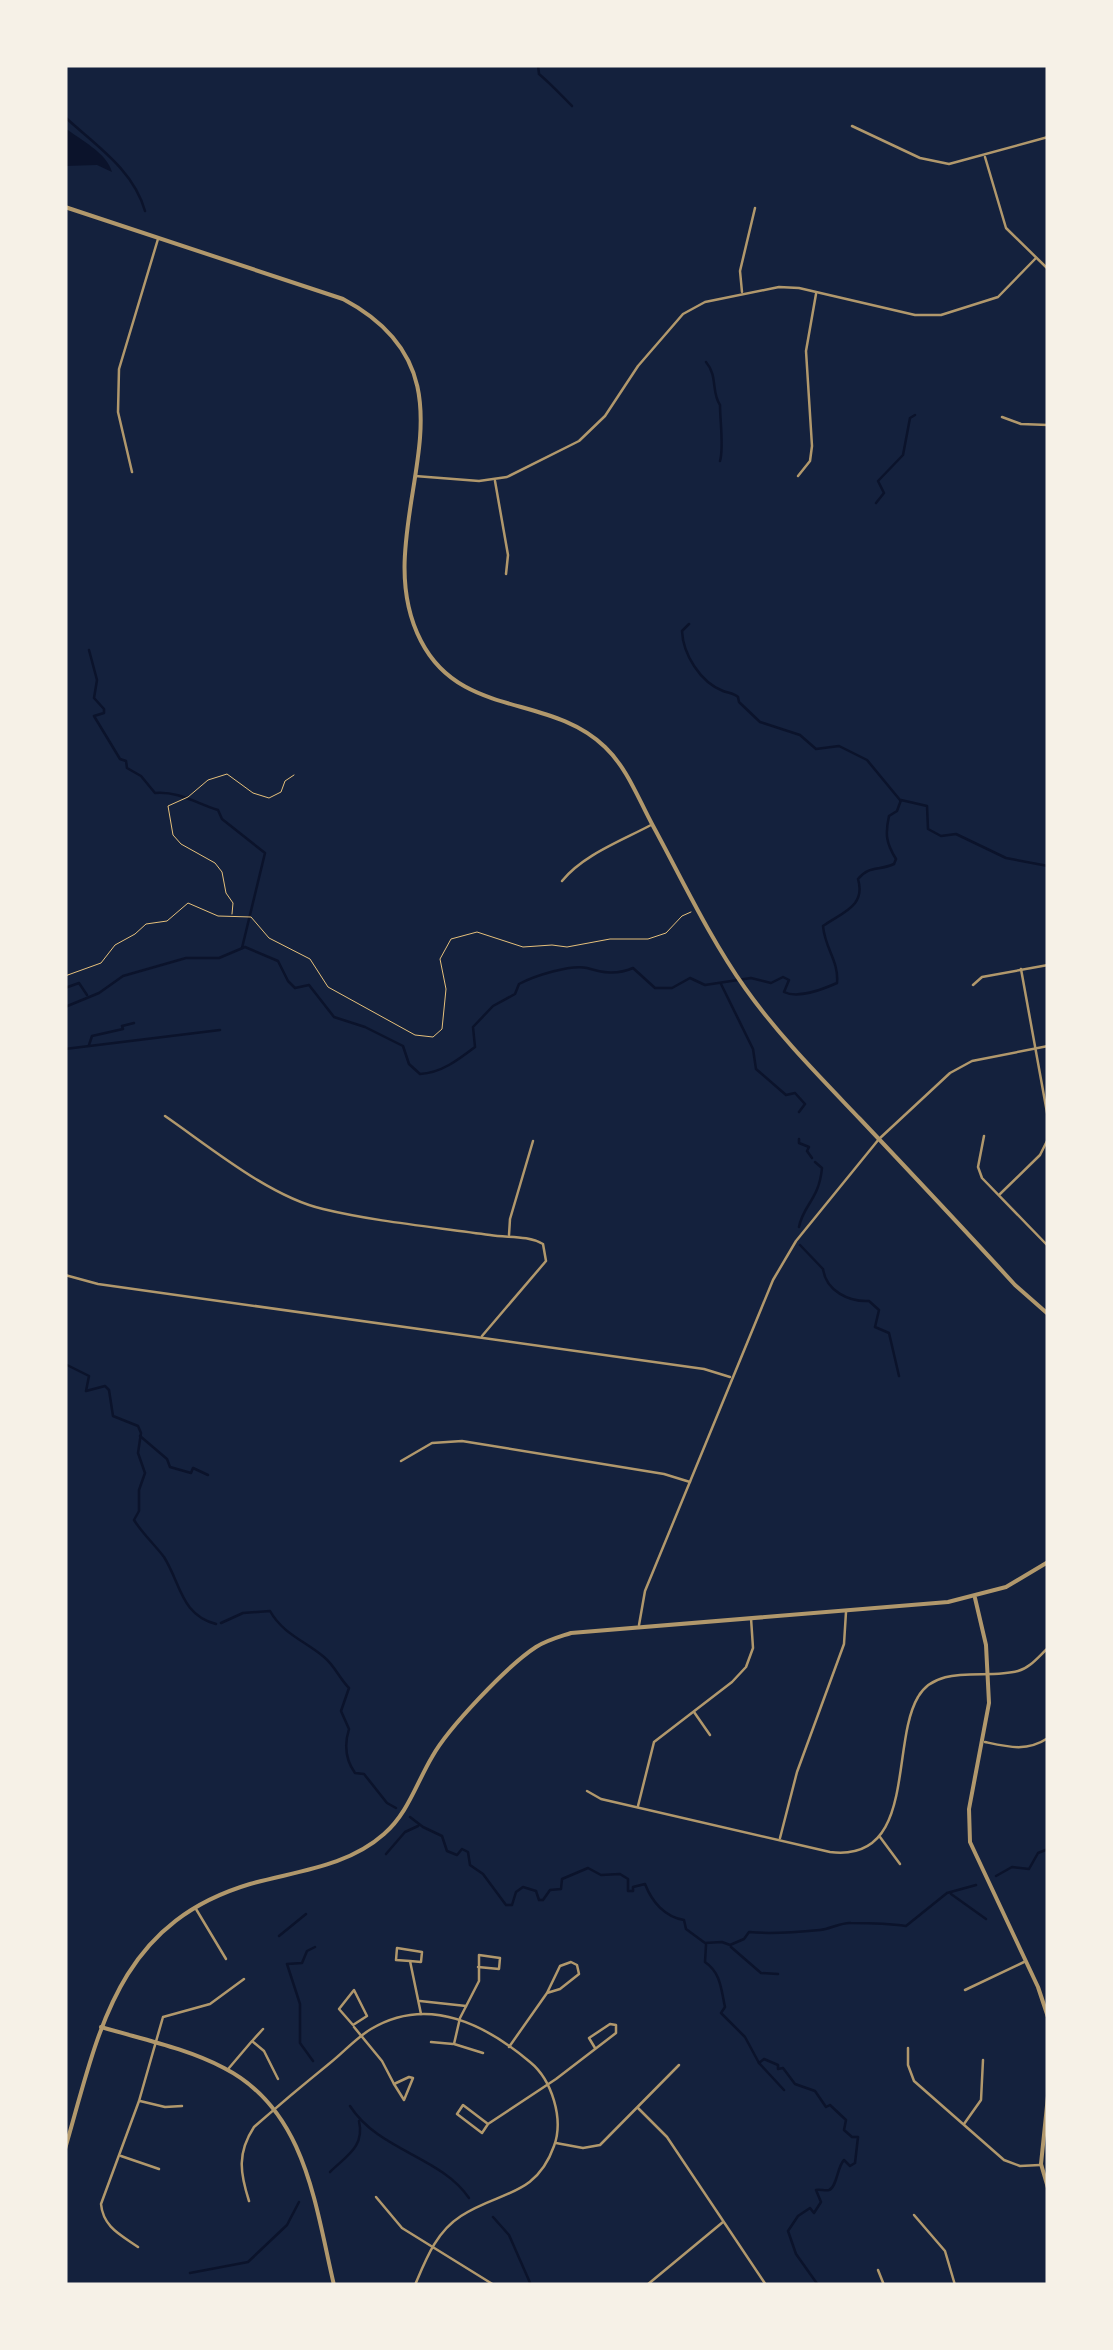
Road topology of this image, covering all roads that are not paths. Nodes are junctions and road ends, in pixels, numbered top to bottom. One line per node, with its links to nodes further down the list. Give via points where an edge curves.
1 (852, 126): 3 (street, via 932,162)
2 (1048, 137): 3 (street)
3 (984, 156): 7 (street, via 1006,228)
4 (65, 207): 6 (street)
5 (755, 208): 10 (street, via 740,272)
6 (158, 237): 13 (street, via 119,369 118,412); 14 (street, via 320,290 380,322 409,361 420,390)
7 (1036, 258): 8 (street); 9 (street, via 998,297 941,316)
8 (1048, 269)
9 (816, 292): 10 (street, via 779,287); 15 (street, via 806,351 812,446)
10 (742, 293): 16 (street, via 683,314 587,435)
11 (1002, 417): 12 (street)
12 (1048, 425)
13 (132, 472)
14 (414, 476): 16 (street); 18 (street, via 405,584 415,629 430,656 482,696 564,719 597,739 622,768)
15 (798, 476)
16 (495, 480): 17 (street)
17 (506, 574)
18 (652, 824): 19 (street); 28 (street, via 736,975 786,1041)
19 (562, 881)
20 (1048, 964): 21 (street)
21 (1021, 969): 22 (street, via 982,977); 24 (street)
22 (974, 986)
23 (1048, 1046): 24 (street)
24 (1036, 1048): 26 (street); 28 (street, via 966,1063)
25 (164, 1116): 32 (street, via 281,1192 320,1209)
26 (1048, 1118)
27 (984, 1136): 31 (street, via 978,1170)
28 (879, 1139): 37 (street); 39 (street, via 786,1256)
29 (1048, 1140): 31 (street)
30 (533, 1141): 32 (street)
31 (998, 1195): 34 (street)
32 (510, 1237): 38 (street, via 542,1244 546,1261)
33 (1048, 1238): 34 (street)
34 (1044, 1242): 35 (street)
35 (1048, 1246)
36 (65, 1275): 38 (street)
37 (1048, 1314)
38 (481, 1338): 39 (street)
39 (732, 1377): 41 (street)
40 (401, 1461): 41 (street, via 432,1444 462,1442)
41 (690, 1482): 46 (street, via 644,1591)
42 (1048, 1562): 43 (street)
43 (975, 1597): 44 (street); 48 (street)
44 (846, 1611): 45 (street); 56 (street, via 844,1644)
45 (751, 1618): 46 (street); 49 (street, via 753,1648 746,1667)
46 (639, 1626): 58 (street, via 571,1633 520,1659 444,1739 392,1826 360,1852 238,1888)
47 (1048, 1648): 48 (street, via 1022,1670)
48 (990, 1674): 52 (street); 55 (street, via 937,1680 919,1694)
49 (693, 1710): 50 (street); 54 (street, via 654,1742)
50 (710, 1735)
51 (1048, 1738): 52 (street, via 1022,1748)
52 (983, 1742): 61 (street, via 969,1809 970,1842)
53 (587, 1791): 54 (street)
54 (637, 1808): 56 (street)
55 (880, 1836): 56 (street, via 844,1853); 57 (street)
56 (779, 1840)
57 (900, 1864)
58 (196, 1908): 59 (street); 73 (street, via 141,1955)
59 (226, 1959)
60 (410, 1961): 60 (street, via 421,1962 422,1952 396,1948 396,1960); 66 (street)
61 (1026, 1962): 64 (street); 67 (street)
62 (478, 1967): 62 (street, via 479,1954 500,1958 499,1969); 68 (street, via 479,1981)
63 (244, 1979): 78 (street, via 210,2004 163,2016)
64 (965, 1990)
65 (548, 1993): 65 (street, via 576,1980 577,1965 560,1966); 80 (street)
66 (419, 2001): 68 (street); 69 (street)
67 (1046, 2004): 71 (street)
68 (466, 2006): 70 (street)
69 (421, 2014): 70 (street); 75 (street, via 384,2022)
70 (460, 2018): 79 (street); 80 (street)
71 (1048, 2018)
72 (353, 2025): 72 (street, via 368,2016 354,1990 339,2009); 75 (street)
73 (101, 2027): 78 (street); 98 (street)
74 (263, 2029): 76 (street)
75 (361, 2036): 89 (street); 94 (street)
76 (252, 2040): 86 (street); 87 (street)
77 (431, 2042): 79 (street)
78 (154, 2043): 86 (street); 91 (street)
79 (454, 2044): 83 (street)
80 (509, 2047): 88 (street)
81 (596, 2048): 81 (street, via 589,2038 616,2025 616,2033); 88 (street)
82 (908, 2048): 96 (street, via 914,2081)
83 (483, 2053)
84 (983, 2060): 96 (street, via 982,2100)
85 (679, 2065): 93 (street)
86 (228, 2070): 94 (street)
87 (278, 2078)
88 (547, 2083): 95 (street); 97 (street)
89 (394, 2084)
90 (1048, 2096): 100 (street)
91 (139, 2101): 92 (street); 99 (street)
92 (182, 2106)
93 (638, 2108): 97 (street, via 600,2145); 106 (street, via 667,2138)
94 (274, 2110): 104 (street, via 243,2146 239,2170); 110 (street, via 308,2171)
95 (488, 2124): 95 (street, via 482,2133 457,2114 463,2104)
96 (964, 2125): 100 (street, via 1004,2160)
97 (556, 2143): 107 (street, via 530,2182 460,2217)
98 (65, 2149)
99 (119, 2155): 101 (street); 108 (street, via 102,2213)
100 (1042, 2164): 102 (street)
101 (158, 2169)
102 (1048, 2188)
103 (376, 2197): 107 (street, via 402,2228)
104 (249, 2201)
105 (914, 2215): 116 (street, via 945,2250)
106 (723, 2222): 113 (street); 114 (street)
107 (432, 2246): 111 (street); 112 (street)
108 (138, 2247)
109 (878, 2270): 115 (street)
110 (334, 2285)
111 (416, 2285)
112 (494, 2285)
113 (647, 2285)
114 (766, 2285)
115 (884, 2285)
116 (955, 2285)

